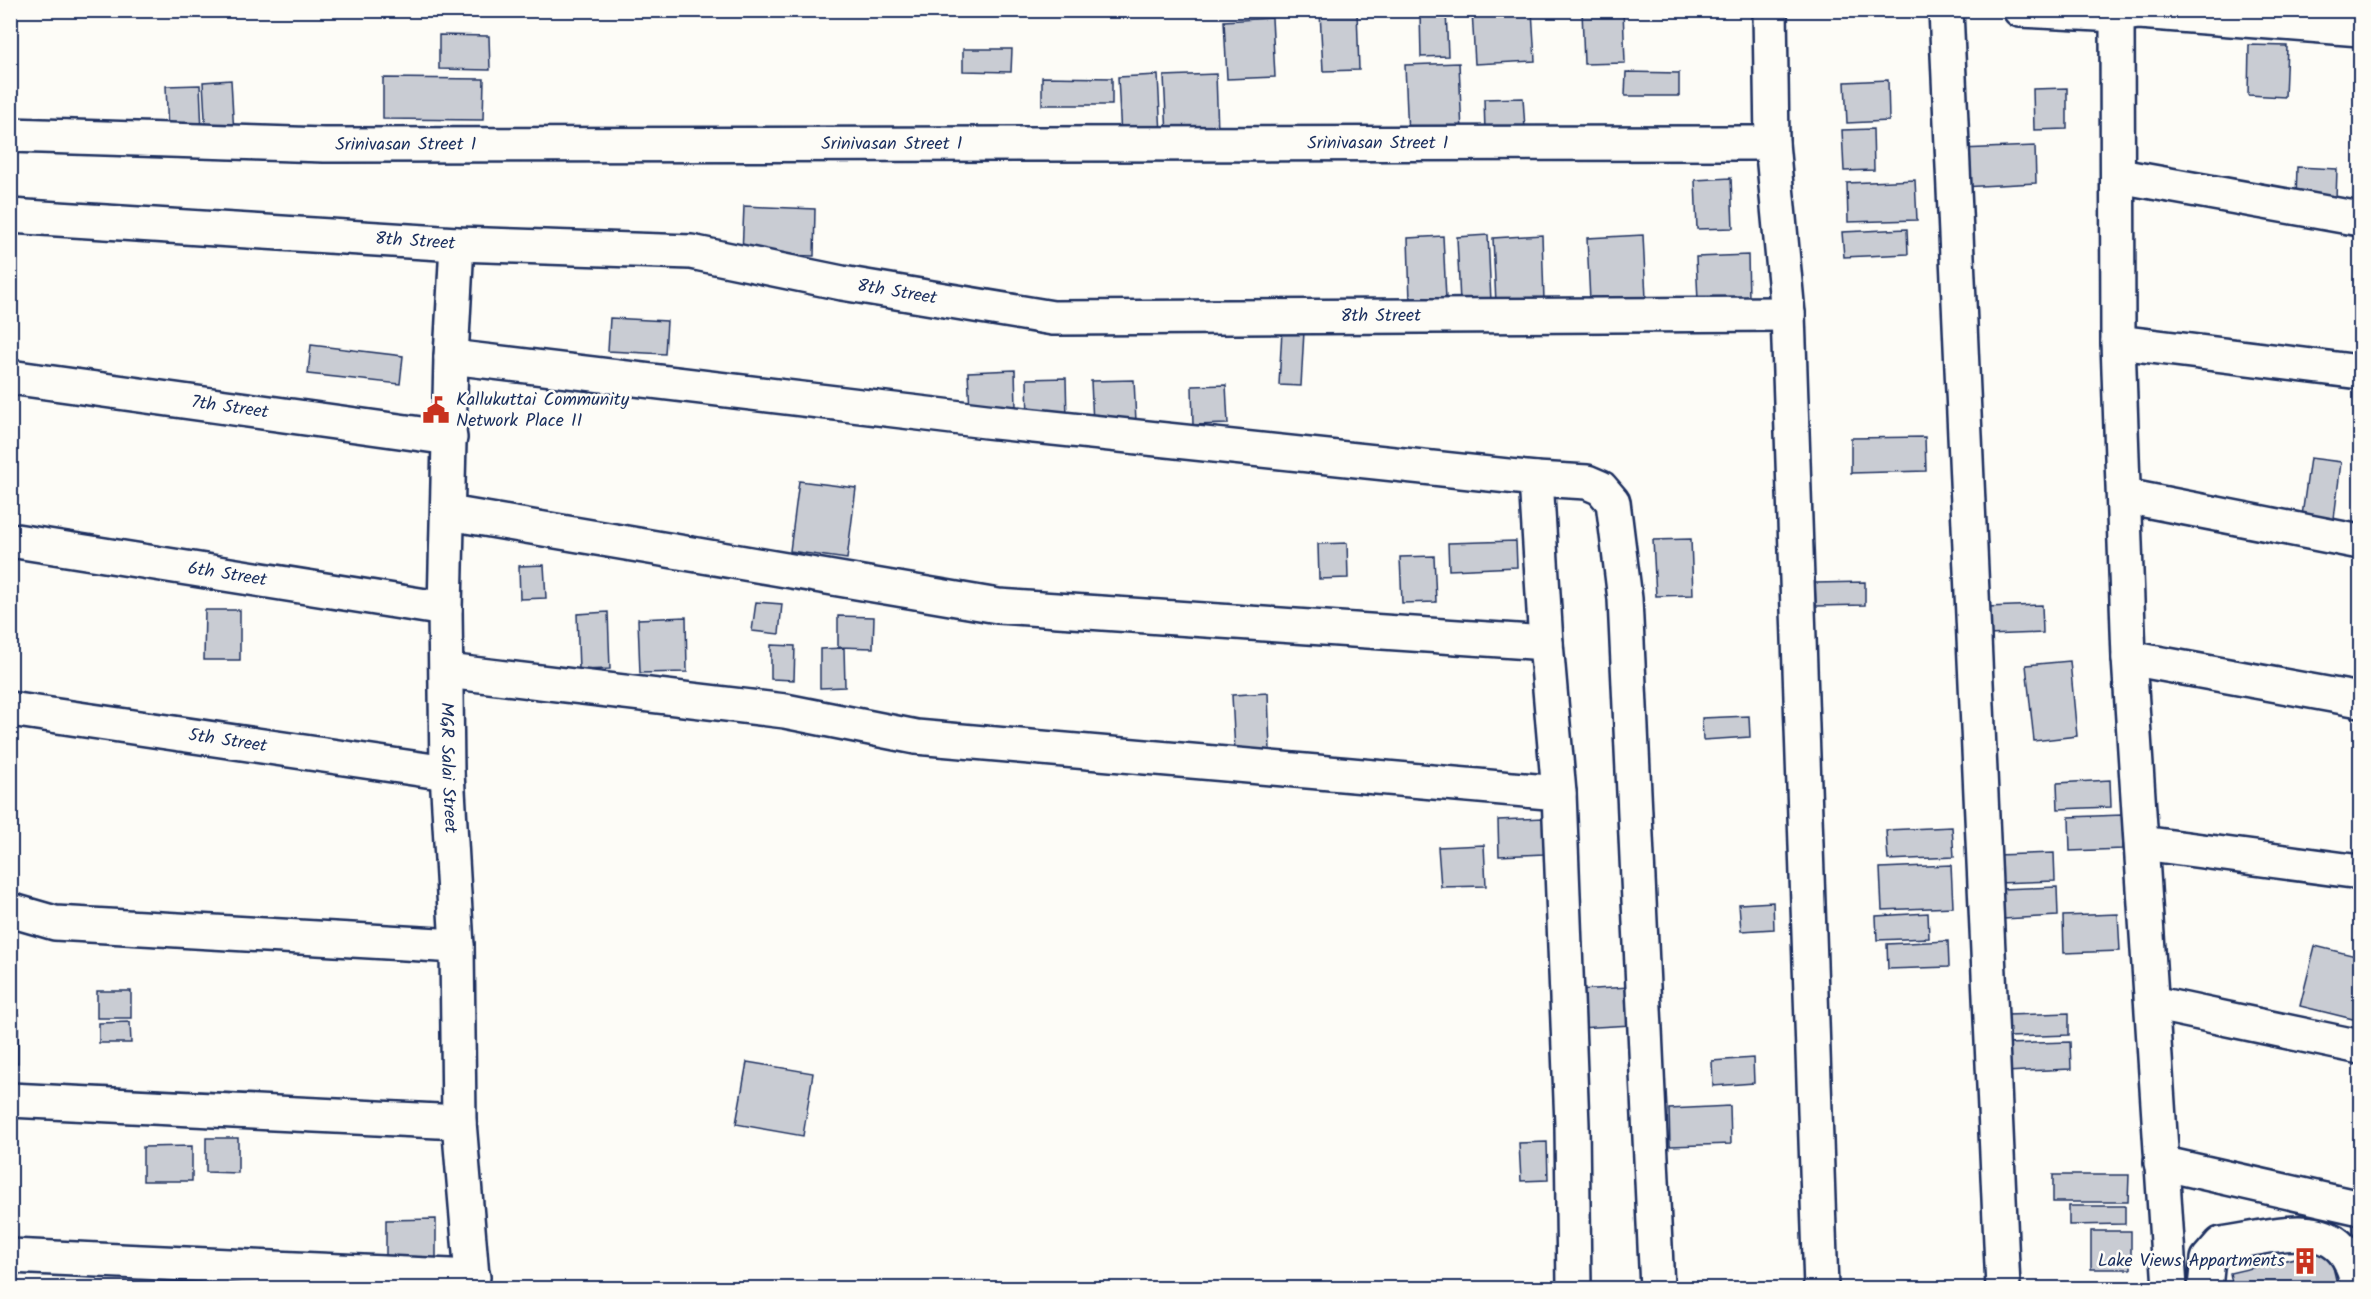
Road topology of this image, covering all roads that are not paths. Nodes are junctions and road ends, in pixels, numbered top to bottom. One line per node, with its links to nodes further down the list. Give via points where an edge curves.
1 (1770, 10): 8 (street)
2 (1946, 10): 47 (street)
3 (2020, 10): 4 (street)
4 (2132, 12): 5 (street); 9 (street)
5 (2289, 18): 6 (street)
6 (2361, 29)
7 (10, 135): 8 (street, Srinivasan Street 1, via 324,145)
8 (1772, 143): 13 (street)
9 (2119, 176): 11 (street); 14 (street)
10 (10, 216): 12 (street, 8th Street)
11 (2361, 219)
12 (457, 244): 13 (street, 8th Street, via 691,252 842,283 1053,318); 15 (street, MGR Salai Street)
13 (1788, 314): 46 (street)
14 (2118, 342): 16 (street); 20 (street)
15 (451, 357): 18 (street, MGR Salai Street); 19 (street, via 986,421)
16 (2361, 372)
17 (10, 377): 18 (street, 7th Street)
18 (450, 438): 21 (street, MGR Salai Street)
19 (1536, 479): 25 (street); 45 (street, via 1587,482 1601,488 1613,502 1625,599)
20 (2125, 496): 23 (street); 26 (street)
21 (449, 513): 24 (street, MGR Salai Street); 25 (street, via 998,606)
22 (10, 540): 24 (street, 6th Street)
23 (2361, 542)
24 (445, 609): 27 (street, MGR Salai Street)
25 (1546, 644): 31 (street)
26 (2128, 658): 28 (street); 32 (street)
27 (447, 671): 30 (street, MGR Salai Street); 31 (street, via 785,711 916,737)
28 (2361, 700)
29 (10, 709): 30 (street, 5th Street)
30 (447, 773): 35 (street, MGR Salai Street)
31 (1559, 793): 44 (street)
32 (2142, 843): 33 (street); 36 (street)
33 (2361, 872)
34 (10, 910): 35 (street, via 55,923)
35 (457, 946): 39 (street, MGR Salai Street)
36 (2152, 1003): 37 (street); 40 (street)
37 (2361, 1047)
38 (10, 1100): 39 (street)
39 (459, 1122): 43 (street, MGR Salai Street)
40 (2161, 1163): 41 (street); 48 (street)
41 (2361, 1208)
42 (10, 1256): 43 (street)
43 (473, 1283)
44 (1574, 1288)
45 (1658, 1288)
46 (1821, 1288)
47 (2003, 1288)
48 (2170, 1288)
49 (2205, 1288): 50 (street, via 2208,1259 2222,1244 2311,1232 2335,1240 2351,1263)
50 (2358, 1288)

